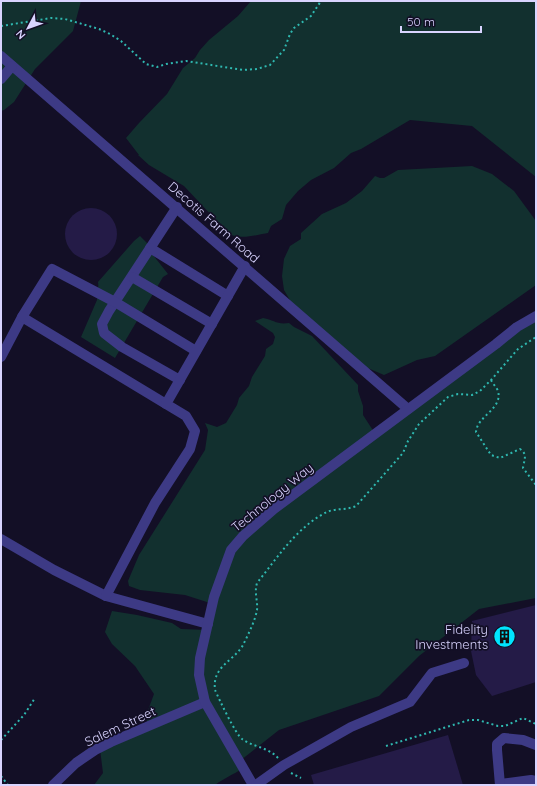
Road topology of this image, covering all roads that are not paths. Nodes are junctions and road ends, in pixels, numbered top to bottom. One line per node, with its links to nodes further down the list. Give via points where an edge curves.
1 (1, 56): 2 (street, Decotis Farm Road)
2 (12, 66): 3 (street); 4 (street, Decotis Farm Road)
3 (1, 79)
4 (177, 207): 5 (street); 6 (street, Decotis Farm Road)
5 (150, 248): 7 (street); 8 (street)
6 (245, 266): 8 (street); 17 (street, Decotis Farm Road)
7 (132, 276): 9 (street); 12 (street)
8 (228, 296): 12 (street)
9 (115, 302): 11 (street, via 52,269); 13 (street); 15 (street, via 102,324 104,333 122,347)
10 (536, 316): 17 (street, Technology Way, via 517,326)
11 (22, 317): 14 (street); 16 (street)
12 (212, 324): 13 (street)
13 (196, 351): 15 (street)
14 (1, 357)
15 (180, 380): 16 (street)
16 (166, 404): 19 (street, via 186,416 195,431 190,448 155,503)
17 (408, 409): 20 (street, Technology Way, via 274,509 243,536 231,550 214,597)
18 (1, 539): 19 (street)
19 (106, 596): 20 (street)
20 (208, 624): 22 (street, Technology Way, via 199,675)
21 (464, 663): 28 (street, via 432,673 410,702 351,727 284,765)
22 (205, 702): 26 (street, Salem Street, via 95,750 76,763); 27 (street, Technology Way)
23 (536, 745): 25 (street, via 511,738 504,738 497,744)
24 (536, 781): 25 (street)
25 (500, 784)
26 (54, 785)
27 (253, 785)
28 (256, 785)

